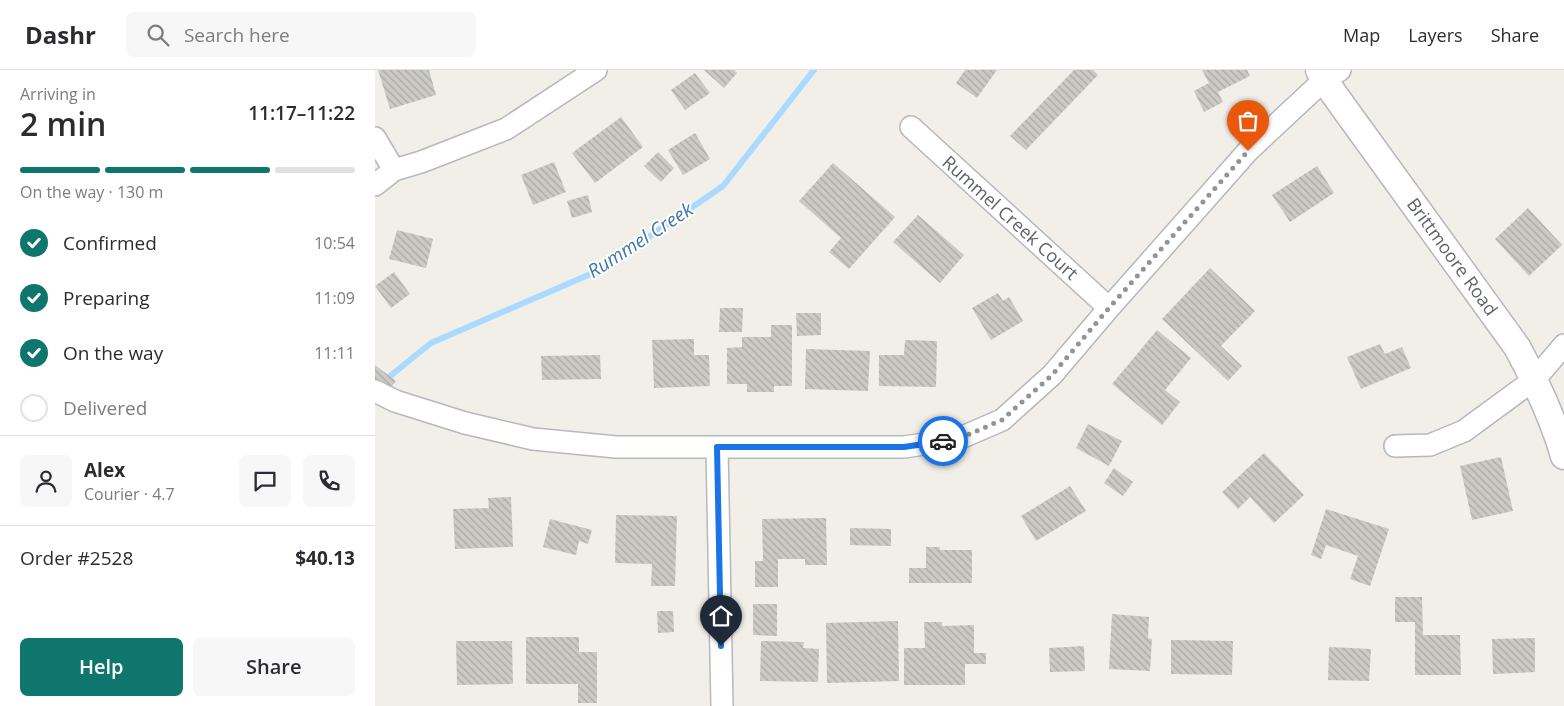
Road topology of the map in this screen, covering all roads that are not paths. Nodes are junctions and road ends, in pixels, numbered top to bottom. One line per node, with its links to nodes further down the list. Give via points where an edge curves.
1 (596, 70): 5 (street, via 506,130)
2 (1327, 73): 7 (street, via 1248,151); 9 (street, Brittmoore Road, via 1517,348)
3 (911, 127): 7 (street, Rummel Creek Court)
4 (375, 138): 5 (street)
5 (394, 170): 6 (street)
6 (375, 185)
7 (1109, 308): 12 (street, via 1052,375 1002,420 958,439 904,447)
8 (1564, 345): 9 (street)
9 (1535, 379): 11 (street, via 1464,431 1430,445); 13 (street, Brittmoore Road)
10 (375, 390): 12 (street, via 395,401 533,440 615,447)
11 (1395, 446)
12 (717, 447): 14 (street)
13 (1564, 456)
14 (722, 706)

